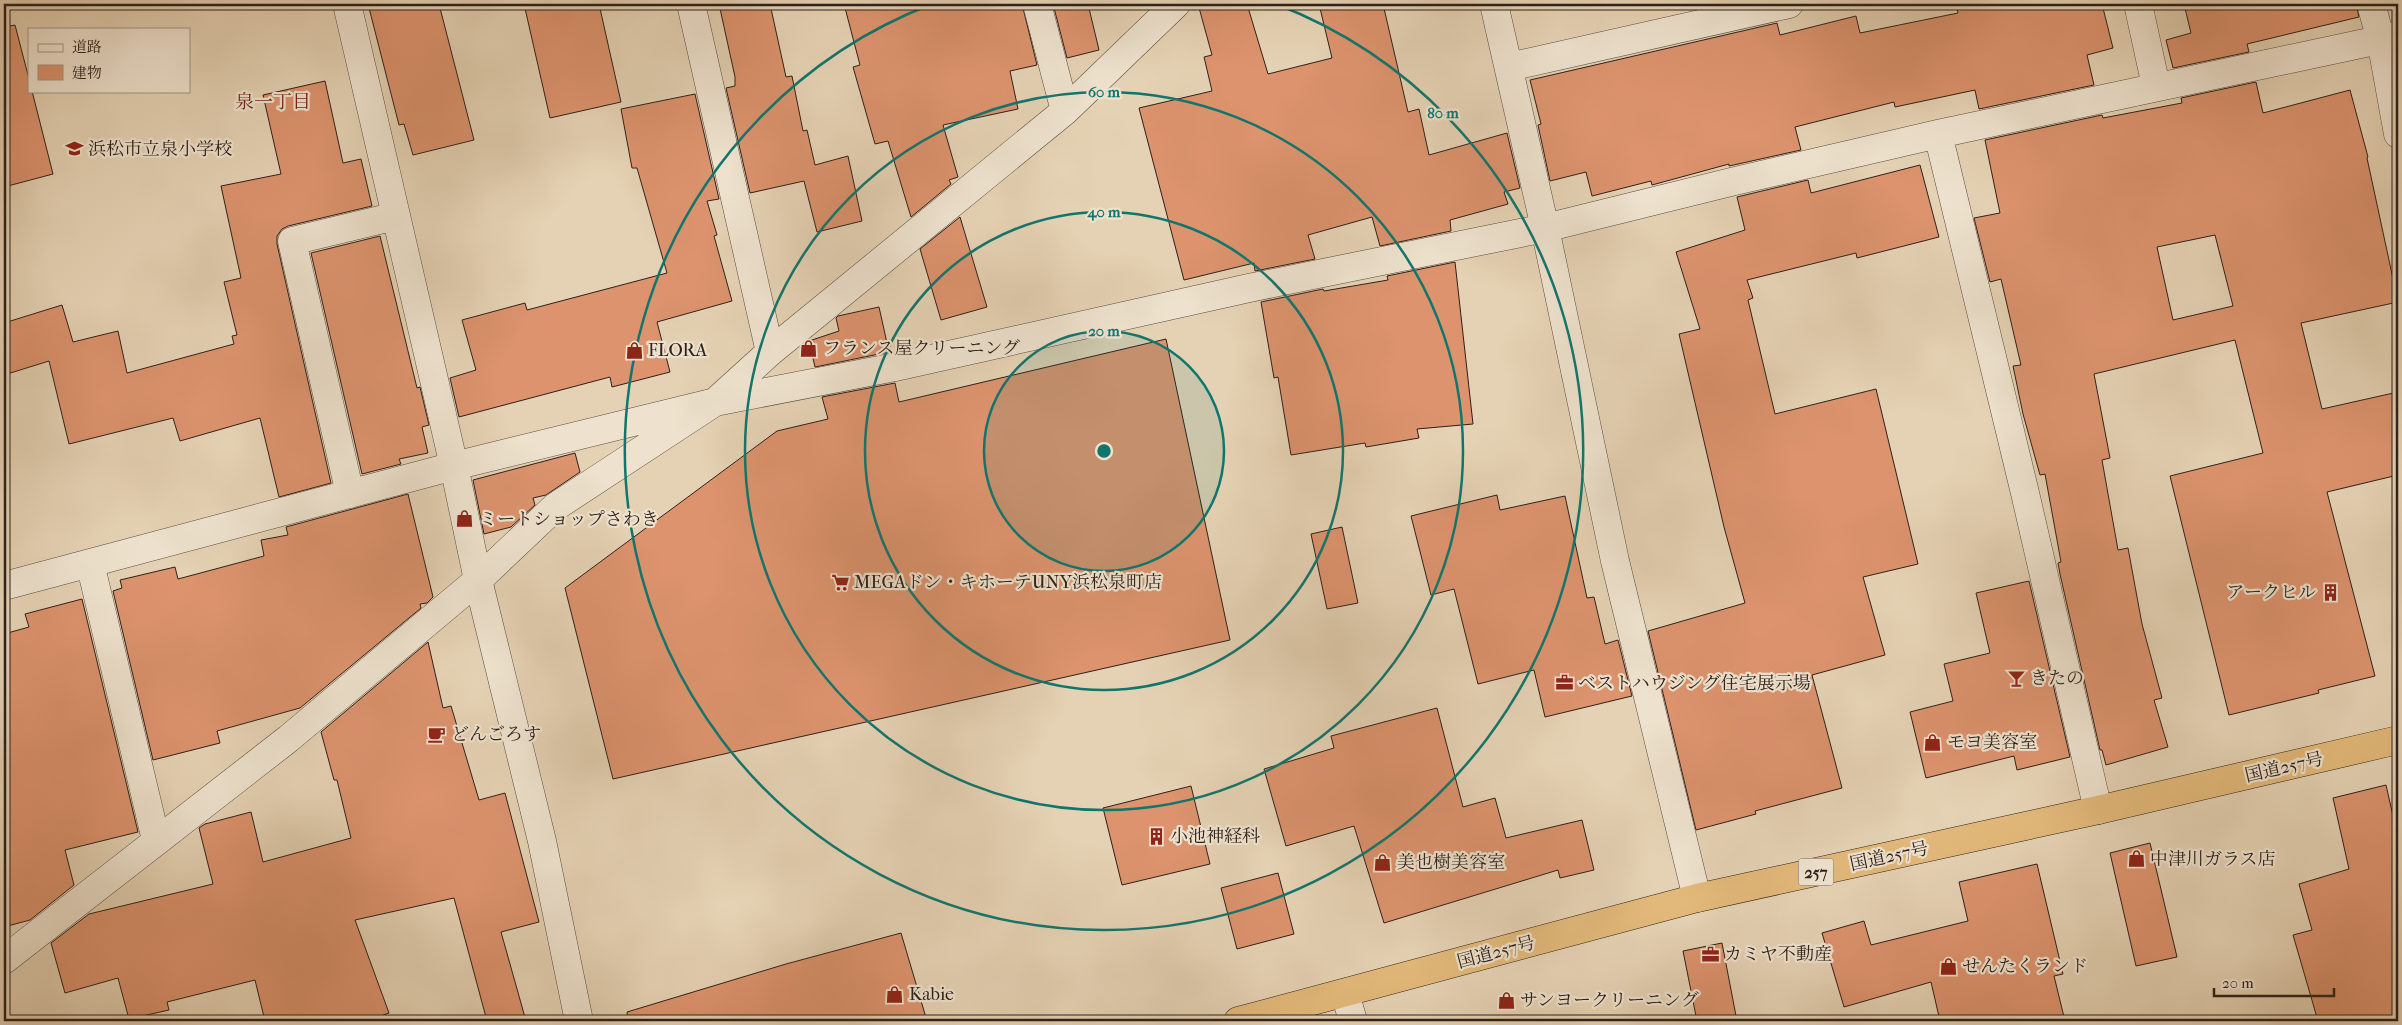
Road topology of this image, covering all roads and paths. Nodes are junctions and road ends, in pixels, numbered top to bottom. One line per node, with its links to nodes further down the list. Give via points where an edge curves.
1 (347, 4): 15 (street)
2 (691, 4): 17 (street)
3 (1037, 4): 12 (street)
4 (1176, 4): 12 (street)
5 (1494, 4): 10 (street)
6 (1789, 4): 10 (street)
7 (2138, 4): 11 (street)
8 (2371, 4): 9 (street)
9 (2390, 38): 11 (street); 14 (street)
10 (1509, 67): 16 (street)
11 (2156, 86): 13 (street)
12 (1065, 110): 17 (street)
13 (1938, 134): 16 (street); 25 (street)
14 (2398, 134)
15 (396, 216): 19 (street); 20 (street, via 292,241)
16 (1545, 228): 18 (street, via 1249,288 895,367); 27 (street, via 1615,561)
17 (770, 352): 18 (street)
18 (715, 402): 19 (street); 22 (street, via 555,507)
19 (454, 466): 20 (street); 22 (street)
20 (350, 494): 21 (street)
21 (90, 564): 23 (street); 26 (street)
22 (478, 580): 26 (street, via 288,739); 30 (street, via 542,841)
23 (4, 586)
24 (2398, 740): 25 (highway, 国道257号 / 257)
25 (2098, 810): 27 (highway, 国道257号 / 257)
26 (156, 840): 28 (street)
27 (1697, 898): 29 (highway, 国道257号 / 257)
28 (4, 960)
29 (1345, 993): 31 (highway, 国道257号 / 257); 32 (street)
30 (579, 1021)
31 (1238, 1021)
32 (1353, 1021)

